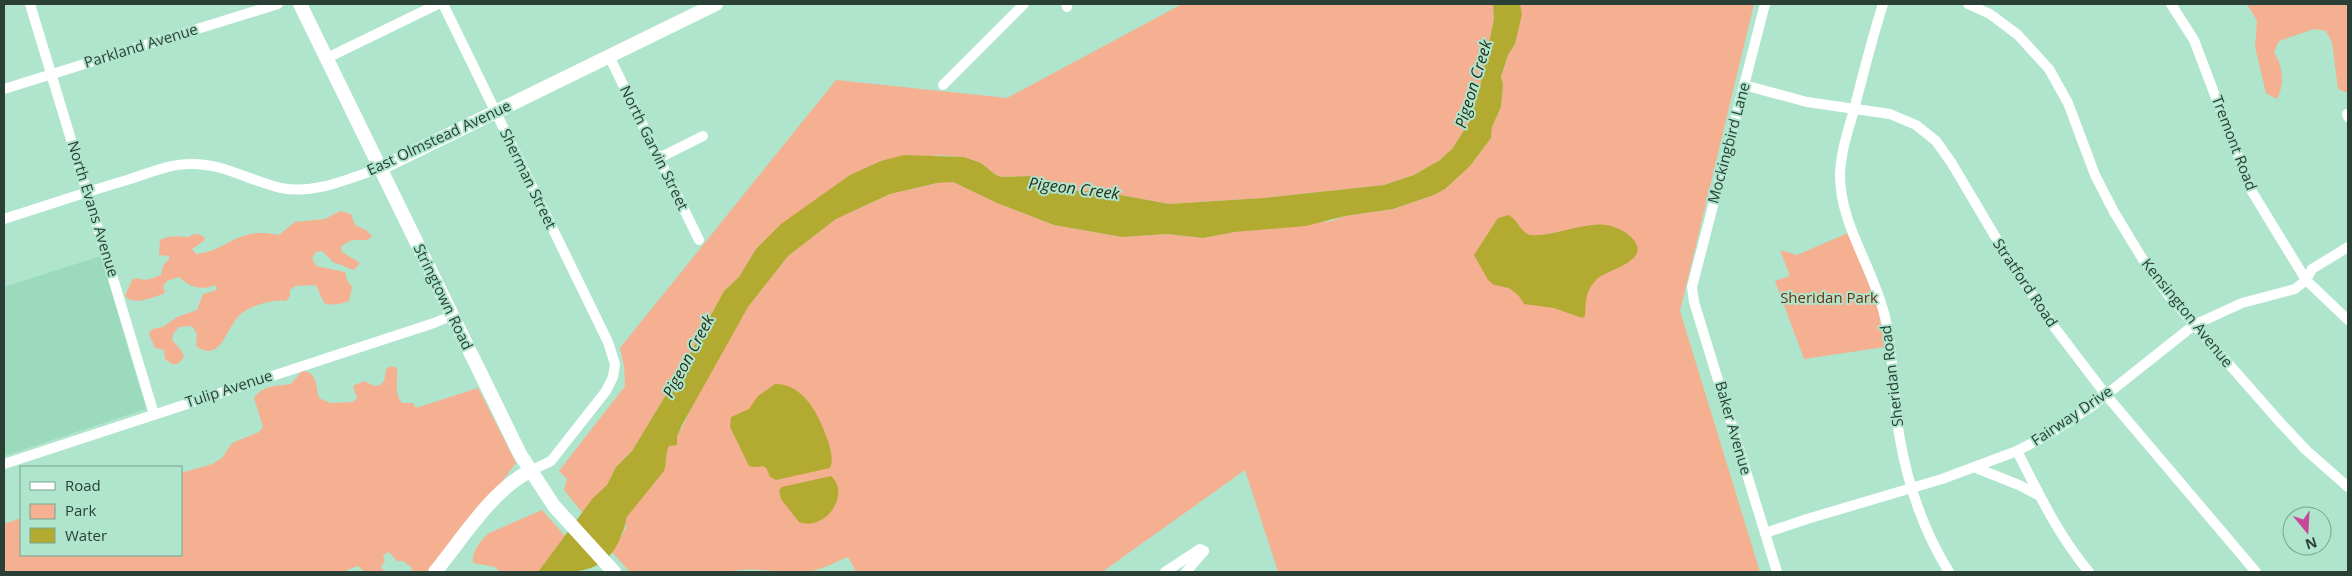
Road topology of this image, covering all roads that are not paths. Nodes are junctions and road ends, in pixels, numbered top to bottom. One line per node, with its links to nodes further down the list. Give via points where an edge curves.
1 (30, 4): 14 (street, North Evans Avenue)
2 (278, 4): 14 (street, Parkland Avenue)
3 (300, 4): 13 (main road, Stringtown Road)
4 (438, 4): 13 (street)
5 (443, 4): 19 (street, Sherman Street)
6 (716, 4): 12 (main road, East Olmstead Avenue)
7 (1024, 4): 15 (street)
8 (1766, 4): 16 (street, Mockingbird Lane)
9 (1883, 4): 18 (street, Sheridan Road)
10 (1968, 4): 31 (street, Kensington Avenue, via 1990,14 2018,35 2049,69 2065,96 2088,160 2114,212 2142,258)
11 (2171, 4): 27 (street, Tremont Road, via 2194,40 2251,190)
12 (609, 56): 19 (main road, East Olmstead Avenue); 21 (street, North Garvin Street)
13 (327, 58): 22 (main road, Stringtown Road)
14 (52, 74): 17 (street, Parkland Avenue); 23 (street, North Evans Avenue)
15 (943, 85)
16 (1744, 85): 18 (street, Stratford Road, via 1807,102); 28 (street, Mockingbird Lane)
17 (4, 89)
18 (1854, 109): 32 (street, Stratford Road, via 1890,114 1916,125 1936,141 2012,265); 39 (street, Sheridan Road, via 1842,157 1842,197 1851,230 1885,316 1900,434)
19 (495, 113): 22 (main road, East Olmstead Avenue); 37 (street, Sherman Street, via 615,364 613,377 602,396 551,462)
20 (704, 136): 21 (street)
21 (659, 158): 25 (street, North Garvin Street)
22 (381, 168): 23 (street, East Olmstead Avenue, via 336,184 294,189 263,183 230,170 180,164); 29 (main road, Stringtown Road)
23 (87, 192): 24 (street, East Olmstead Avenue); 33 (street, North Evans Avenue)
24 (4, 219)
25 (699, 240)
26 (2348, 247): 27 (street, Fairway Drive, via 2312,269)
27 (2306, 280): 30 (street, Tremont Road); 31 (street, Fairway Drive, via 2290,292 2242,303)
28 (1692, 283): 41 (street, Baker Avenue, via 1694,302)
29 (452, 313): 33 (street, Tulip Avenue, via 434,323); 37 (main road, Stringtown Road)
30 (2348, 320)
31 (2194, 325): 32 (street, Fairway Drive); 38 (street, Kensington Avenue, via 2306,450)
32 (2106, 395): 34 (street, Fairway Drive, via 2072,420); 49 (street, Stratford Road)
33 (154, 414): 35 (street, Tulip Avenue)
34 (2018, 451): 36 (street, Fairway Drive); 40 (street)
35 (4, 464)
36 (1976, 468): 39 (street, Fairway Drive); 40 (street)
37 (530, 471): 42 (main road, via 502,491); 43 (main road, Stringtown Road, via 545,495)
38 (2348, 487)
39 (1911, 488): 41 (street, Fairway Drive); 47 (street, Sheridan Road)
40 (2038, 495): 48 (street, via 2066,542)
41 (1765, 533): 46 (street, Baker Avenue)
42 (436, 572)
43 (614, 572)
44 (1165, 572): 45 (street, via 1200,549 1204,552)
45 (1186, 572)
46 (1777, 572)
47 (1949, 572)
48 (2089, 572)
49 (2256, 572)

